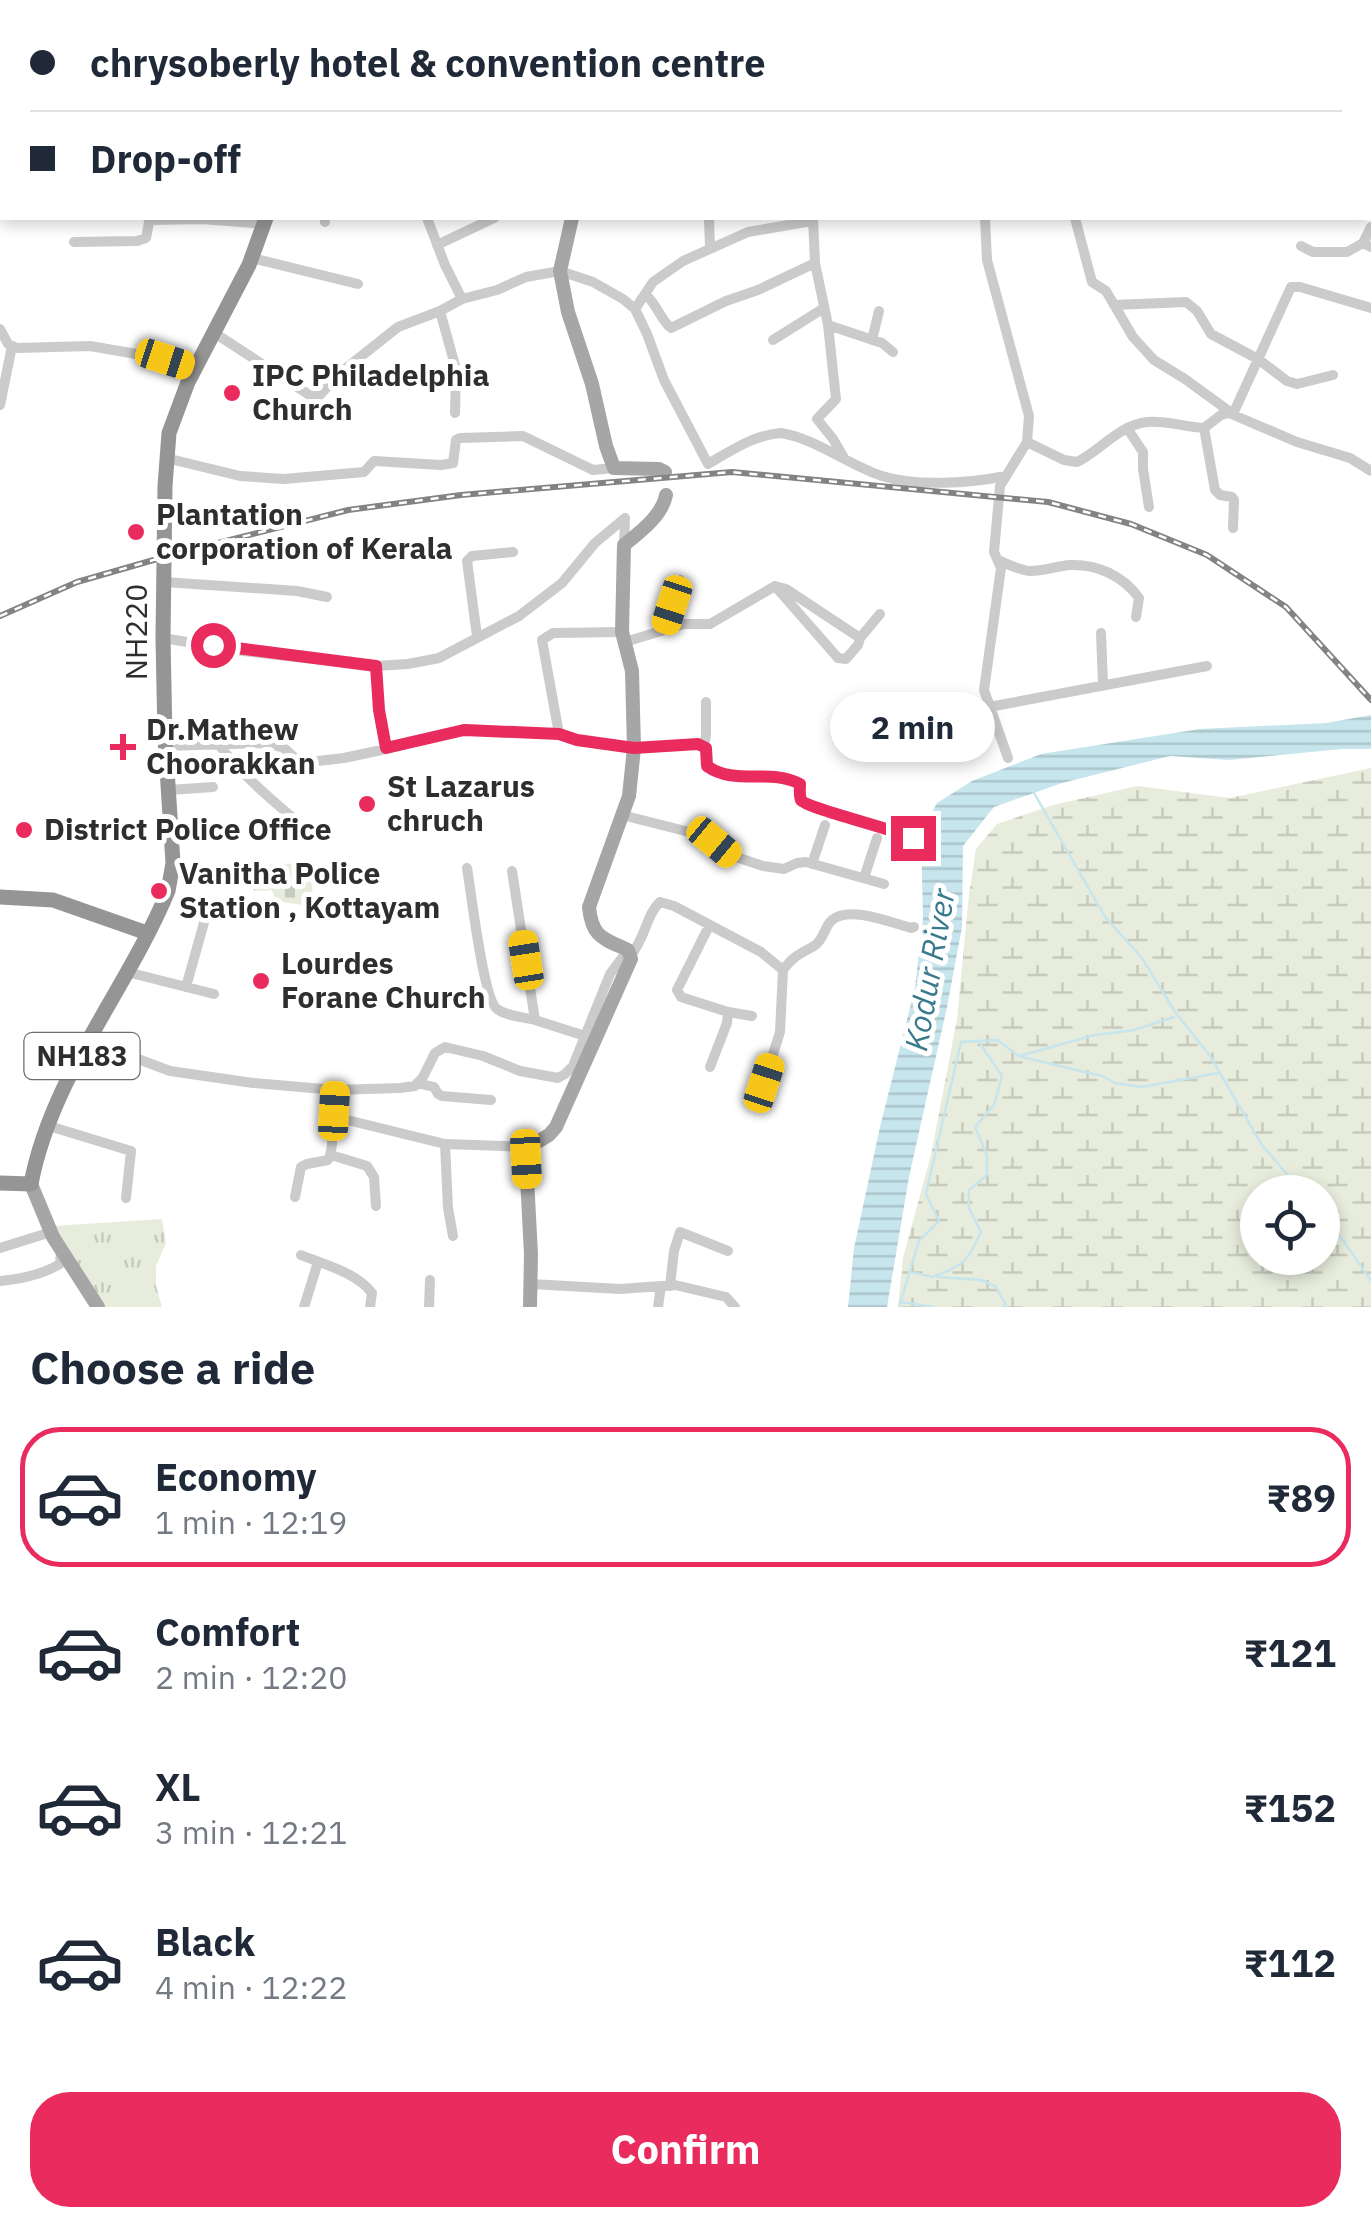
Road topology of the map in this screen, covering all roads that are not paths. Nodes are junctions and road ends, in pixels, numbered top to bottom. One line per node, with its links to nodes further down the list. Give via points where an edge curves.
1 (152, 220): 13 (street, via 146,238 137,242)
2 (234, 220): 11 (street)
3 (428, 220): 14 (street)
4 (490, 220): 14 (street)
5 (572, 220): 20 (main road)
6 (709, 220): 17 (street)
7 (807, 220): 17 (street)
8 (812, 220): 19 (street)
9 (985, 220): 47 (street, via 987,260 1029,416)
10 (1076, 220): 24 (street, via 1092,282)
11 (265, 221): 18 (highway, NH220 / NH183)
12 (1371, 227): 15 (street)
13 (74, 242)
14 (437, 245): 23 (street)
15 (1367, 245): 16 (street, via 1347,252)
16 (1301, 246)
17 (710, 248): 22 (street, via 653,282)
18 (252, 258): 21 (street); 32 (highway, NH220 / NH183)
19 (814, 263): 22 (street, via 671,328); 25 (street)
20 (560, 271): 23 (street); 27 (street, via 593,282); 50 (main road)
21 (358, 284)
22 (645, 294): 27 (street)
23 (462, 299): 28 (street)
24 (1114, 305): 38 (street, via 1186,302 1211,334); 44 (street, via 1154,360)
25 (824, 308): 30 (street); 33 (street)
26 (1371, 308): 38 (street, via 1291,287)
27 (635, 309): 48 (street, via 708,464 740,445 782,433)
28 (440, 311): 32 (street, via 398,327 311,396); 43 (street, via 456,370)
29 (879, 311): 34 (street)
30 (828, 325): 34 (street); 37 (street)
31 (0, 329): 35 (street)
32 (213, 332): 40 (highway, NH220 / NH183)
33 (774, 340)
34 (872, 340): 36 (street)
35 (12, 346): 40 (street, via 90,346); 42 (street)
36 (893, 352)
37 (832, 358): 39 (street); 48 (street, via 836,399 817,419)
38 (1258, 358): 41 (street, via 1296,384); 44 (street)
39 (820, 362)
40 (195, 369): 49 (highway, NH220 / NH183, via 174,417)
41 (1333, 374)
42 (0, 405)
43 (455, 413)
44 (1232, 414): 46 (street); 52 (street)
45 (1128, 428): 46 (street, via 1152,421); 47 (street, via 1077,462); 55 (street, via 1143,452)
46 (1204, 428): 56 (street, via 1216,490 1234,500)
47 (1027, 442): 53 (street)
48 (843, 457): 53 (street, via 904,480)
49 (166, 458): 50 (street, via 284,479 364,472 374,461 453,463 460,438 522,436 592,470); 61 (highway, NH220 / NH183)
50 (614, 468): 51 (main road)
51 (665, 472)
52 (1371, 472)
53 (1006, 476): 59 (street, via 994,552)
54 (666, 495): 57 (main road)
55 (1149, 508)
56 (1234, 528)
57 (624, 545): 68 (street, via 624,518 562,583 519,616); 69 (main road)
58 (513, 552): 68 (street, via 472,556 466,563)
59 (1000, 561): 65 (street, via 1032,571 1069,565 1107,572 1139,598); 76 (street, via 984,690)
60 (680, 580): 66 (street)
61 (164, 582): 63 (street); 70 (highway, NH220 / NH183)
62 (775, 586): 66 (street, via 710,624); 71 (street); 71 (street, via 838,658 846,659)
63 (326, 597)
64 (880, 614): 71 (street)
65 (1136, 617)
66 (664, 629): 69 (street)
67 (1101, 634): 74 (street)
68 (477, 636): 72 (street, via 439,658)
69 (624, 637): 77 (street, via 553,633 542,640); 82 (main road)
70 (163, 638): 72 (street); 79 (highway, NH220 / NH183)
71 (860, 638)
72 (376, 666): 81 (street)
73 (1207, 666): 74 (street)
74 (1103, 684): 76 (street)
75 (706, 702): 80 (street)
76 (989, 708): 83 (street)
77 (559, 734): 81 (street, via 464,730); 82 (street)
78 (219, 745): 79 (street); 81 (street, via 276,745 300,762); 88 (street)
79 (165, 746): 85 (highway, NH220 / NH183)
80 (704, 746): 82 (street); 90 (street, via 707,766 720,774 797,782 805,804)
81 (386, 748)
82 (634, 748): 86 (main road)
83 (1008, 758)
84 (213, 787): 85 (street)
85 (169, 790): 100 (highway, NH220 / NH183, via 172,872)
86 (622, 816): 91 (street, via 701,835 730,856 763,866); 101 (main road, via 590,907 591,924 602,938)
87 (824, 825): 91 (street)
88 (312, 834)
89 (877, 838): 94 (street)
90 (913, 838)
91 (812, 864): 94 (street)
92 (467, 868): 108 (street, via 492,1004)
93 (512, 871): 108 (street)
94 (864, 878): 95 (street)
95 (884, 884)
96 (0, 896): 100 (highway, via 53,900)
97 (205, 919): 104 (street)
98 (708, 926): 101 (street, via 658,902 642,943); 102 (street); 106 (street, via 678,995)
99 (914, 927): 102 (street, via 838,916)
100 (147, 933): 103 (highway, NH220 / NH183)
101 (629, 952): 109 (street, via 610,974); 119 (main road, via 556,1127)
102 (782, 970): 113 (street, via 780,1032)
103 (127, 972): 104 (street); 110 (highway, NH220 / NH183)
104 (186, 987): 105 (street)
105 (214, 994)
106 (728, 1012): 107 (street); 111 (street)
107 (752, 1016)
108 (535, 1020): 109 (street)
109 (585, 1036): 112 (street, via 573,1066 558,1078 445,1047)
110 (90, 1040): 114 (street, via 170,1071); 117 (highway, NH220 / NH183)
111 (710, 1067)
112 (418, 1083): 114 (street); 115 (street, via 442,1096)
113 (764, 1083)
114 (335, 1090): 116 (street)
115 (491, 1100)
116 (336, 1117): 118 (street); 120 (street)
117 (48, 1126): 122 (highway, NH220 / NH183); 123 (street, via 131,1151)
118 (445, 1144): 119 (street); 127 (street)
119 (529, 1147): 135 (main road)
120 (331, 1156): 124 (street, via 302,1167); 125 (street, via 372,1171)
121 (0, 1184): 122 (highway)
122 (31, 1184): 126 (main road)
123 (126, 1198)
124 (295, 1198)
125 (376, 1206)
126 (51, 1232): 128 (street); 129 (main road)
127 (453, 1236)
128 (0, 1248)
129 (61, 1249): 134 (street, via 60,1264 48,1271); 138 (main road)
130 (728, 1251): 136 (street, via 680,1232)
131 (301, 1254): 132 (street)
132 (318, 1262): 139 (street); 140 (street, via 366,1285)
133 (430, 1280): 141 (street)
134 (0, 1281)
135 (532, 1284): 136 (street); 142 (main road)
136 (666, 1286): 137 (street, via 720,1295); 143 (street)
137 (731, 1306)
138 (98, 1307)
139 (304, 1307)
140 (370, 1307)
141 (430, 1307)
142 (530, 1307)
143 (658, 1307)

